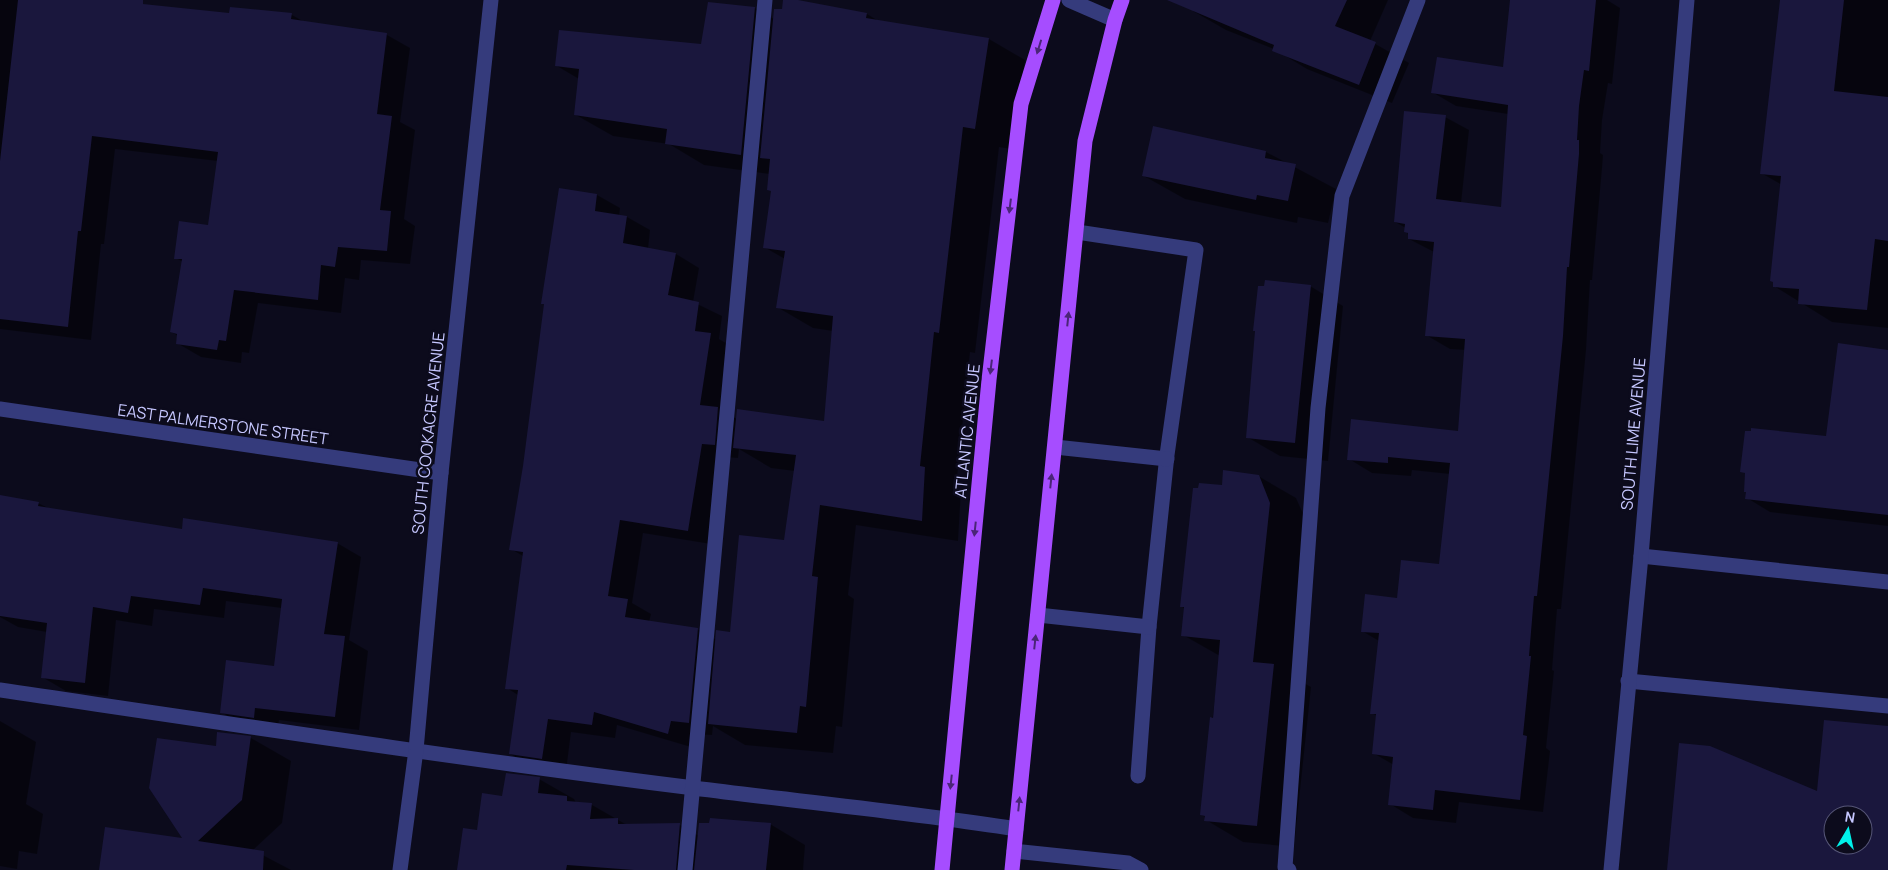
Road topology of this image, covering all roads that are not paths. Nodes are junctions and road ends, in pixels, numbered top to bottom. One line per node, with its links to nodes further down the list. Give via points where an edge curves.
1 (491, 0): 13 (street, SOUTH COOKACRE AVENUE)
2 (765, 0): 23 (street)
3 (1053, 0): 24 (main road, ATLANTIC AVENUE, one-way to 24, via 1022,104 989,380)
4 (1068, 0): 8 (street)
5 (1122, 0): 8 (main road)
6 (1418, 0): 32 (street, via 1342,196 1318,408 1285,867)
7 (1687, 0): 14 (street, SOUTH LIME AVENUE)
8 (1115, 20): 9 (main road, via 1085,141)
9 (1077, 232): 11 (main road, one-way to 9); 12 (street, via 1196,250)
10 (0, 409): 13 (street, EAST PALMERSTONE STREET)
11 (1055, 447): 12 (street); 16 (main road, one-way to 11)
12 (1167, 459): 17 (street)
13 (441, 473): 21 (street, SOUTH COOKACRE AVENUE)
14 (1641, 556): 15 (street); 18 (street, SOUTH LIME AVENUE)
15 (1888, 582)
16 (1038, 615): 17 (street); 25 (main road, one-way to 16)
17 (1149, 627): 22 (street)
18 (1628, 682): 20 (street); 33 (street, SOUTH LIME AVENUE)
19 (0, 690): 21 (street)
20 (1888, 706)
21 (416, 750): 23 (street); 27 (street, SOUTH COOKACRE AVENUE)
22 (1138, 776)
23 (694, 788): 24 (street); 28 (street)
24 (947, 818): 25 (street); 29 (main road, ATLANTIC AVENUE)
25 (1016, 829): 26 (main road)
26 (1014, 851): 30 (main road); 31 (street, via 1128,863)
27 (400, 870)
28 (685, 870)
29 (942, 870)
30 (1012, 870)
31 (1141, 870)
32 (1288, 870)
33 (1611, 870)

